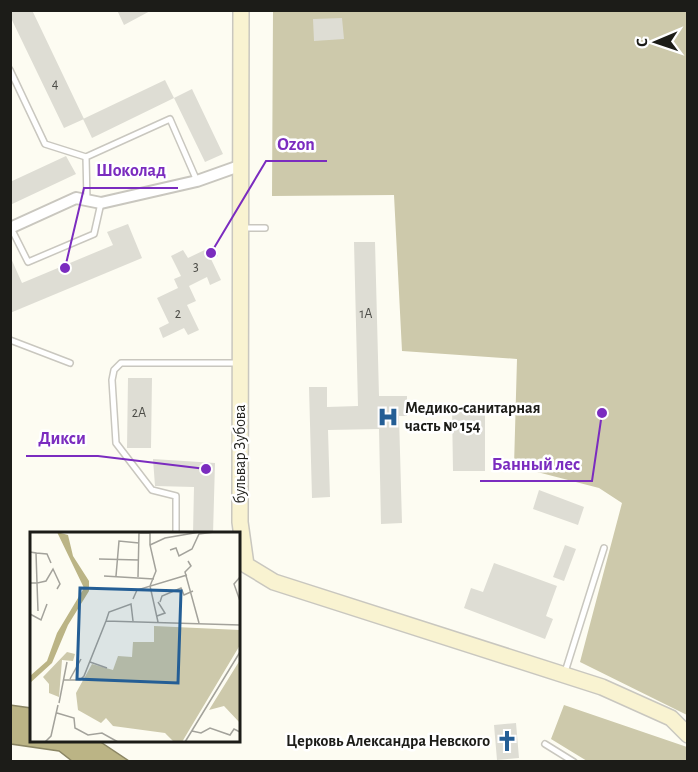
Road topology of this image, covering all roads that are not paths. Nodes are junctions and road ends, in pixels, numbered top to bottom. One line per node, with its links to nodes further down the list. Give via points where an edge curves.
1 (242, 10): 4 (street, бульвар Зубова)
2 (10, 70): 3 (lane, via 45,144)
3 (86, 157): 5 (lane, via 170,119); 6 (lane)
4 (242, 165): 5 (street); 9 (street, бульвар Зубова)
5 (197, 181): 7 (street)
6 (87, 201): 7 (street); 8 (street, via 76,198)
7 (101, 204): 8 (lane, via 94,234 28,262)
8 (11, 228)
9 (242, 228): 10 (lane); 13 (street, бульвар Зубова)
10 (265, 228)
11 (10, 340): 12 (lane)
12 (70, 363)
13 (240, 363): 14 (lane, via 121,363 114,370 116,443 152,490 176,496); 16 (street, бульвар Зубова)
14 (176, 532)
15 (604, 548): 17 (lane)
16 (242, 565): 17 (street, бульвар Зубова, via 274,582)
17 (564, 675): 18 (street, бульвар Зубова, via 602,687 671,718)
18 (687, 735)
19 (545, 744): 20 (lane)
20 (574, 762)

